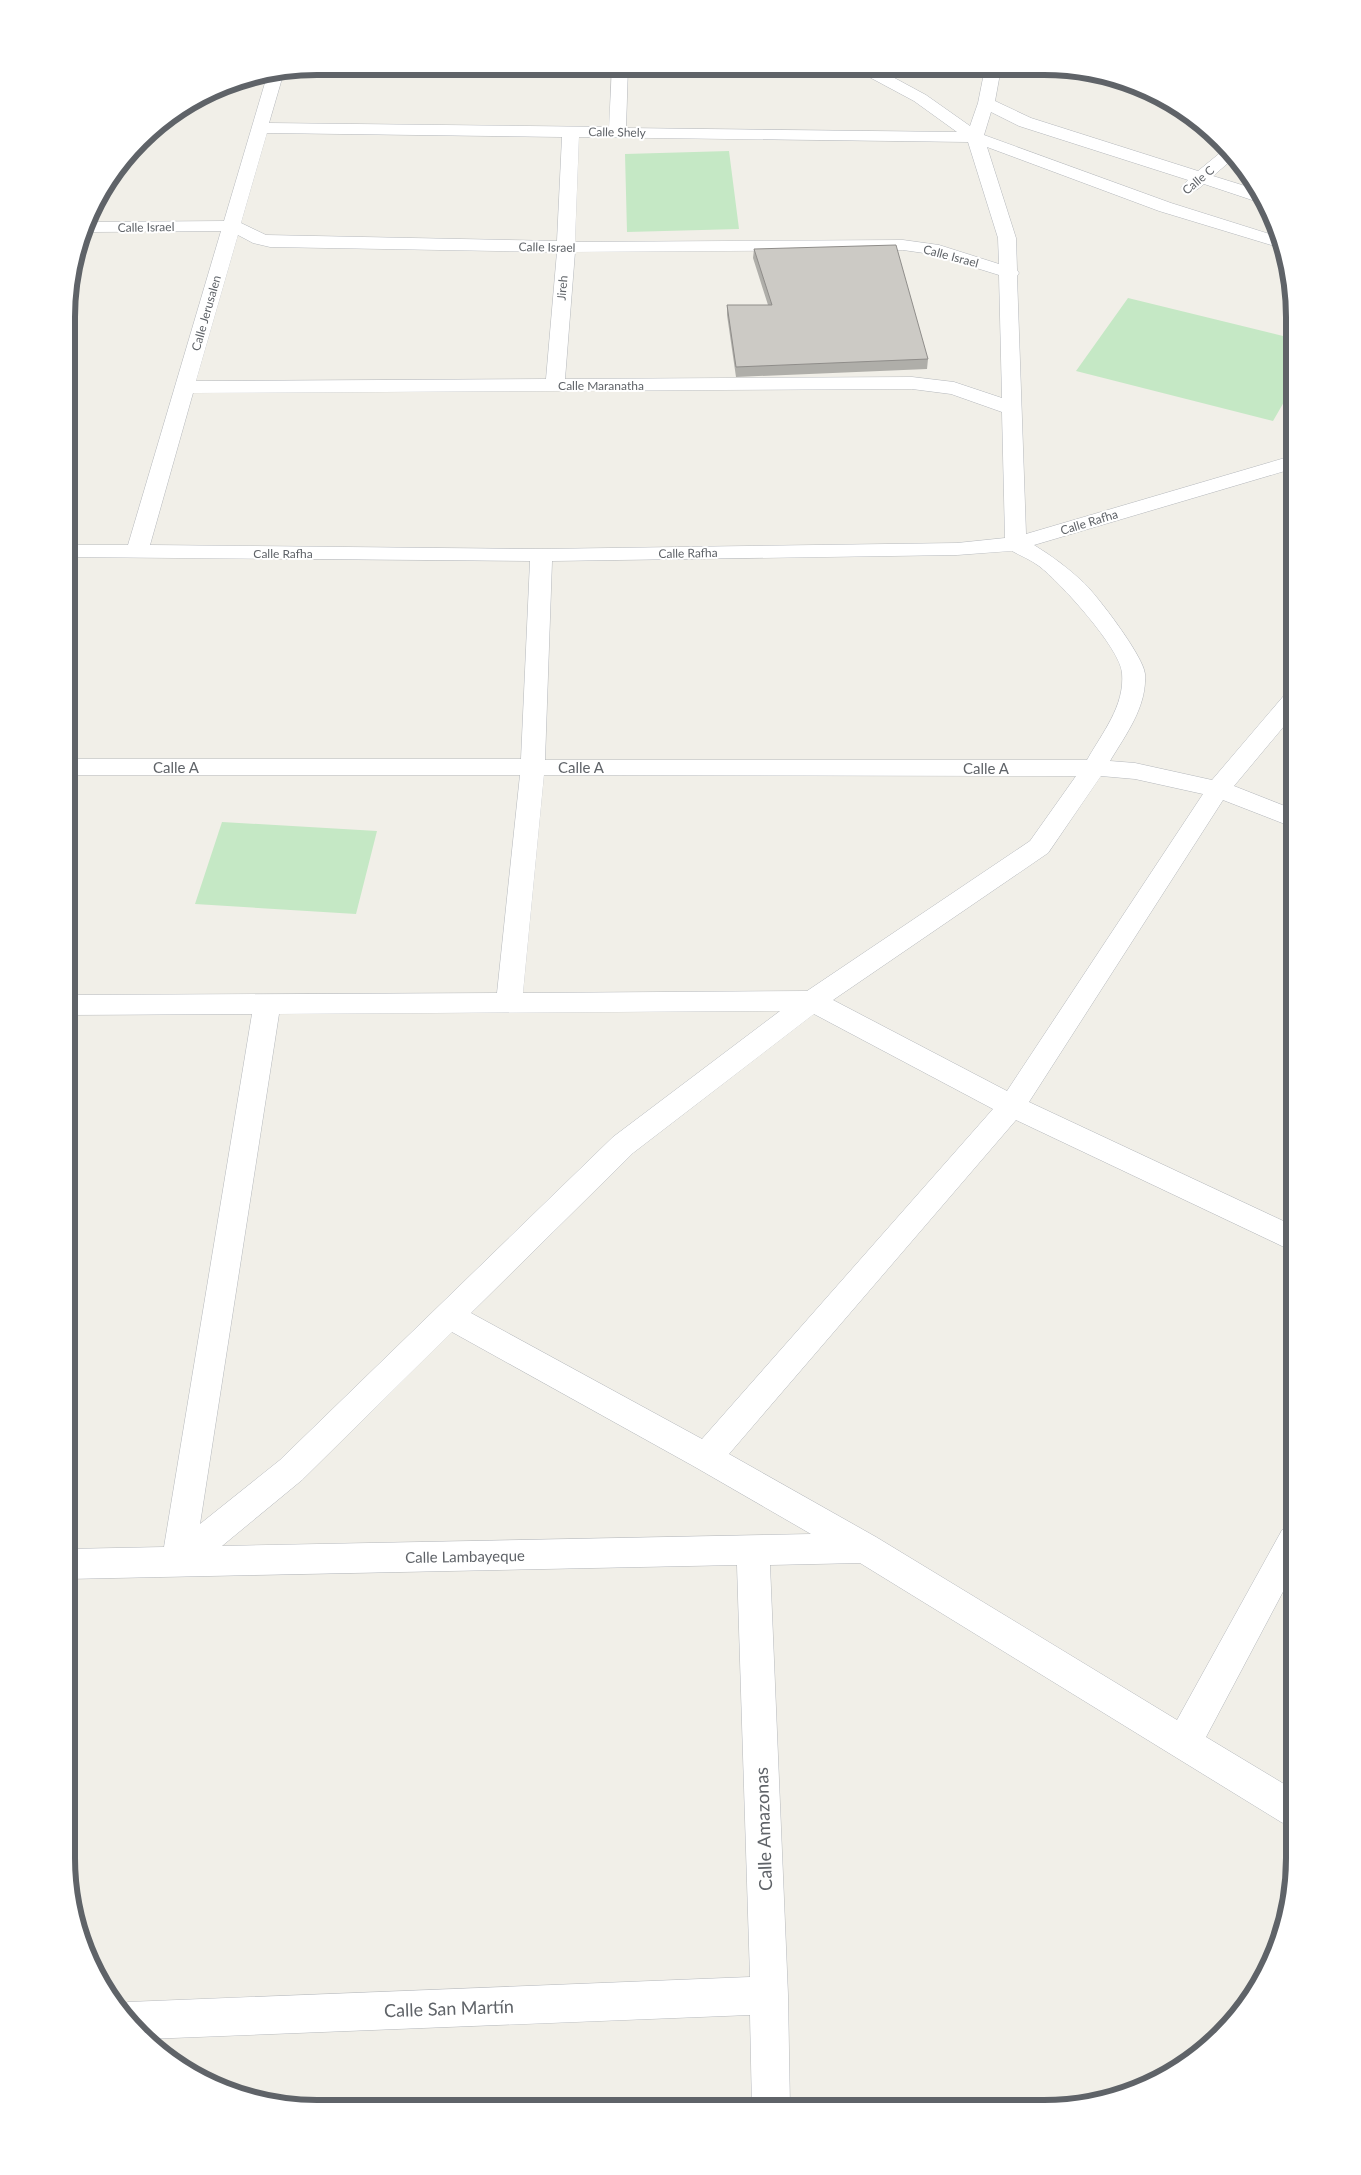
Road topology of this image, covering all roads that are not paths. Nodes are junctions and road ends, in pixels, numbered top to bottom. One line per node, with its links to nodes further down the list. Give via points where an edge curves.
1 (620, 75): 8 (street)
2 (877, 75): 9 (street, via 920,98)
3 (992, 75): 5 (street)
4 (274, 79): 6 (street, Calle Jerusalen)
5 (986, 103): 9 (street); 11 (street, via 1025,122)
6 (260, 128): 7 (street, Calle Shely); 15 (street, Calle Jerusalen)
7 (570, 131): 8 (street, Calle Shely); 17 (street, Jireh)
8 (617, 132): 9 (street, Calle Shely)
9 (975, 137): 13 (street); 18 (street, via 1007,238)
10 (1225, 157): 11 (street, Calle C)
11 (1200, 178): 12 (street); 13 (street, Calle C)
12 (1253, 194)
13 (1166, 207): 16 (street)
14 (93, 226): 15 (street, Calle Israel)
15 (231, 226): 17 (street, Calle Israel, via 270,242); 20 (street, Calle Jerusalen)
16 (1274, 241)
17 (566, 247): 18 (street, Calle Israel, via 903,245 941,251); 19 (street, Jireh)
18 (1010, 273): 21 (street)
19 (554, 385): 20 (street, Calle Maranatha); 21 (street, Calle Maranatha, via 912,383 954,388)
20 (184, 387): 25 (street, Calle Jerusalen)
21 (1013, 409): 23 (street)
22 (1286, 464): 23 (street, Calle Rafha)
23 (1016, 544): 26 (street, Calle Rafha, via 957,550); 30 (street, via 1046,561 1077,588 1120,644 1134,672 1130,706)
24 (75, 551): 25 (street, Calle Rafha)
25 (137, 552): 26 (street, Calle Rafha)
26 (541, 555): 29 (street)
27 (1286, 708): 31 (street)
28 (75, 767): 29 (street, Calle A)
29 (533, 767): 30 (street, Calle A); 35 (street)
30 (1094, 768): 31 (street, Calle A, via 1135,771); 33 (street, via 1039,847)
31 (1218, 789): 32 (street, Calle A); 37 (street)
32 (1286, 816)
33 (812, 1001): 35 (street); 37 (street); 39 (street, via 622,1145)
34 (267, 1004): 35 (street); 36 (street); 44 (street)
35 (509, 1004)
36 (75, 1005)
37 (1012, 1106): 38 (street); 40 (street)
38 (1286, 1235)
39 (450, 1316): 40 (street); 44 (street, via 291,1470)
40 (706, 1457): 41 (street)
41 (864, 1548): 42 (street, Calle Lambayeque); 46 (street)
42 (753, 1550): 44 (street, Calle Lambayeque); 48 (street, Calle Amazonas)
43 (1286, 1555): 46 (street)
44 (178, 1562): 45 (street, Calle Lambayeque)
45 (75, 1564)
46 (1184, 1742): 47 (street)
47 (1286, 1805)
48 (769, 1994): 49 (street, Calle San Martín); 50 (street, Calle Amazonas)
49 (138, 2021)
50 (771, 2100)

